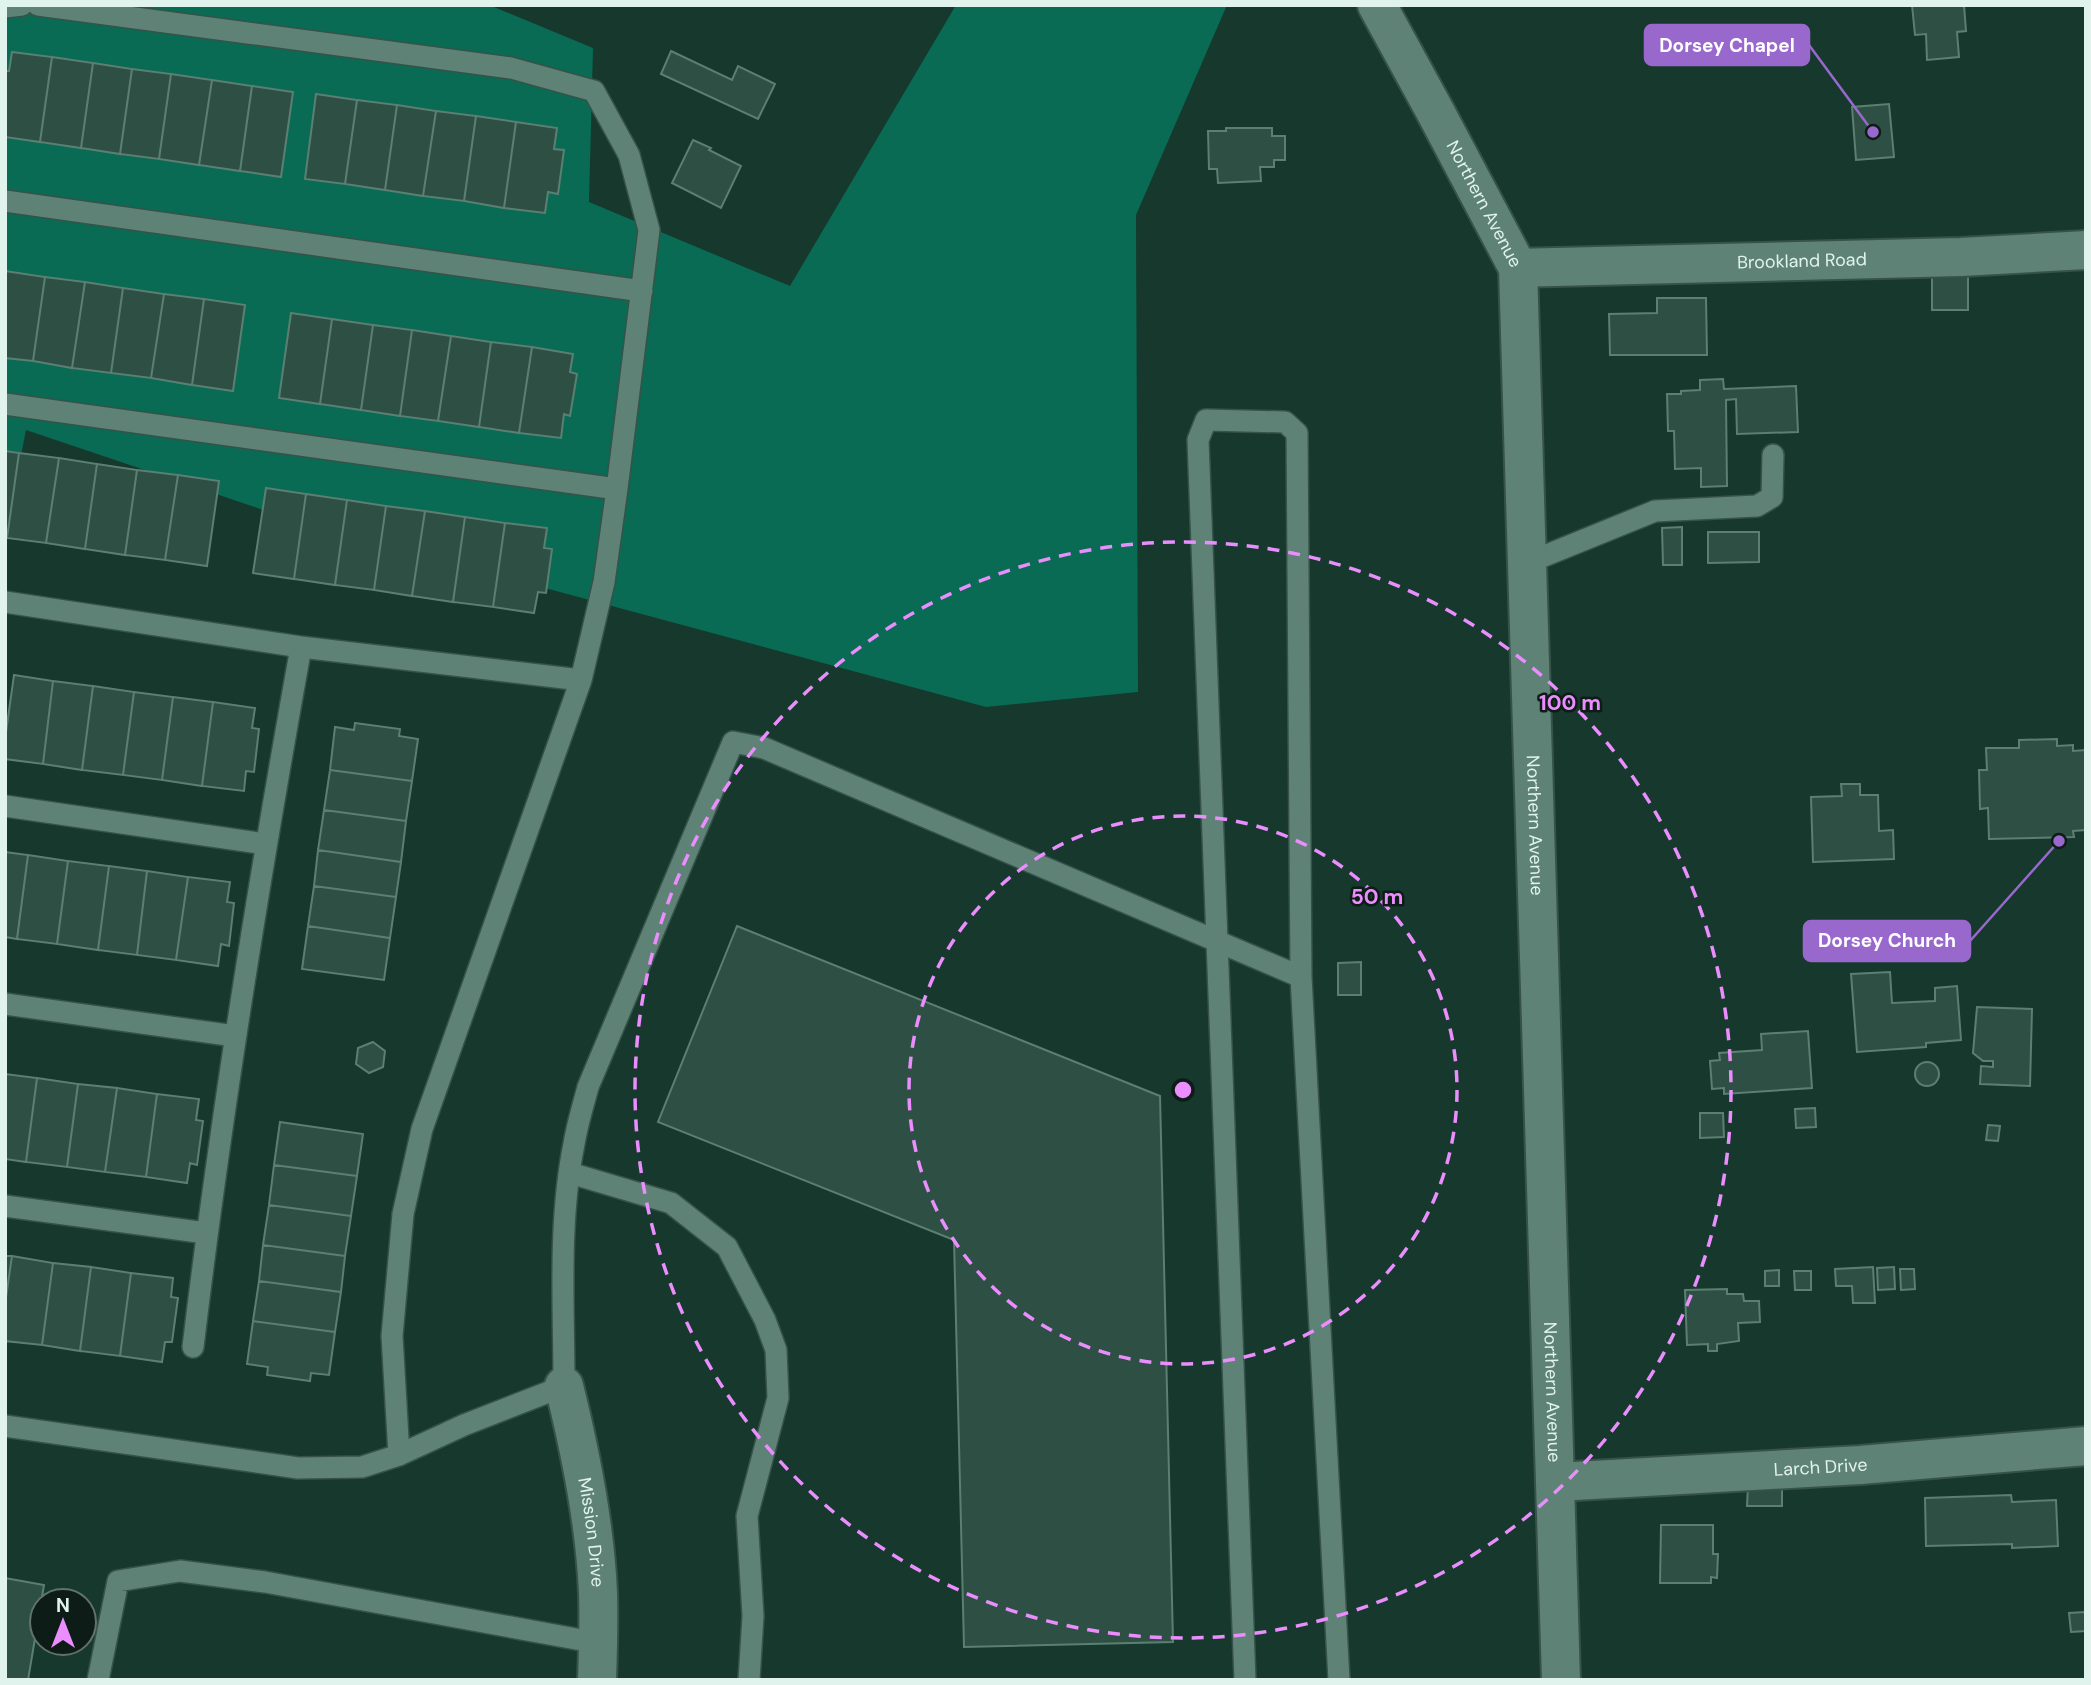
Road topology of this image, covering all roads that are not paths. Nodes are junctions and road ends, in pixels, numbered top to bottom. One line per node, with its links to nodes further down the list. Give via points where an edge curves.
1 (22, 5): 4 (lane)
2 (38, 5): 8 (lane, via 511,68 594,91 629,155 649,230)
3 (1377, 5): 7 (street, Northern Avenue)
4 (5, 7)
5 (5, 201): 8 (lane)
6 (2086, 250): 7 (street, Brookland Road)
7 (1518, 268): 12 (street, Northern Avenue)
8 (642, 292): 11 (lane)
9 (5, 404): 11 (lane)
10 (1773, 455): 12 (lane, via 1772,496 1756,506 1655,510)
11 (617, 489): 15 (lane, via 604,582)
12 (1527, 563): 30 (street, Northern Avenue)
13 (5, 602): 14 (lane)
14 (301, 647): 15 (lane); 17 (lane)
15 (581, 680): 29 (lane, via 422,1129 403,1214 393,1323)
16 (5, 806): 17 (lane)
17 (265, 844): 21 (lane)
18 (1216, 941): 19 (lane); 19 (lane, via 1198,440 1206,421 1285,422 1297,433); 22 (lane, via 764,748 733,742 588,1087); 34 (lane)
19 (1301, 976): 35 (lane)
20 (5, 1004): 21 (lane)
21 (235, 1036): 24 (lane)
22 (570, 1173): 26 (lane); 33 (lane, via 671,1203 727,1247 769,1330 776,1350 778,1398 747,1516 753,1616)
23 (5, 1206): 24 (lane)
24 (206, 1233): 25 (lane)
25 (192, 1347)
26 (564, 1386): 29 (lane); 31 (street, Mission Drive, via 591,1522 598,1594)
27 (5, 1426): 29 (lane, via 298,1468 362,1467)
28 (2086, 1446): 30 (street, Larch Drive, via 1860,1465)
29 (399, 1455)
30 (1557, 1482): 36 (street, Northern Avenue)
31 (597, 1661): 32 (lane, via 278,1584 180,1571 118,1581)
32 (99, 1680)
33 (749, 1680)
34 (1245, 1680)
35 (1339, 1680)
36 (1561, 1680)

